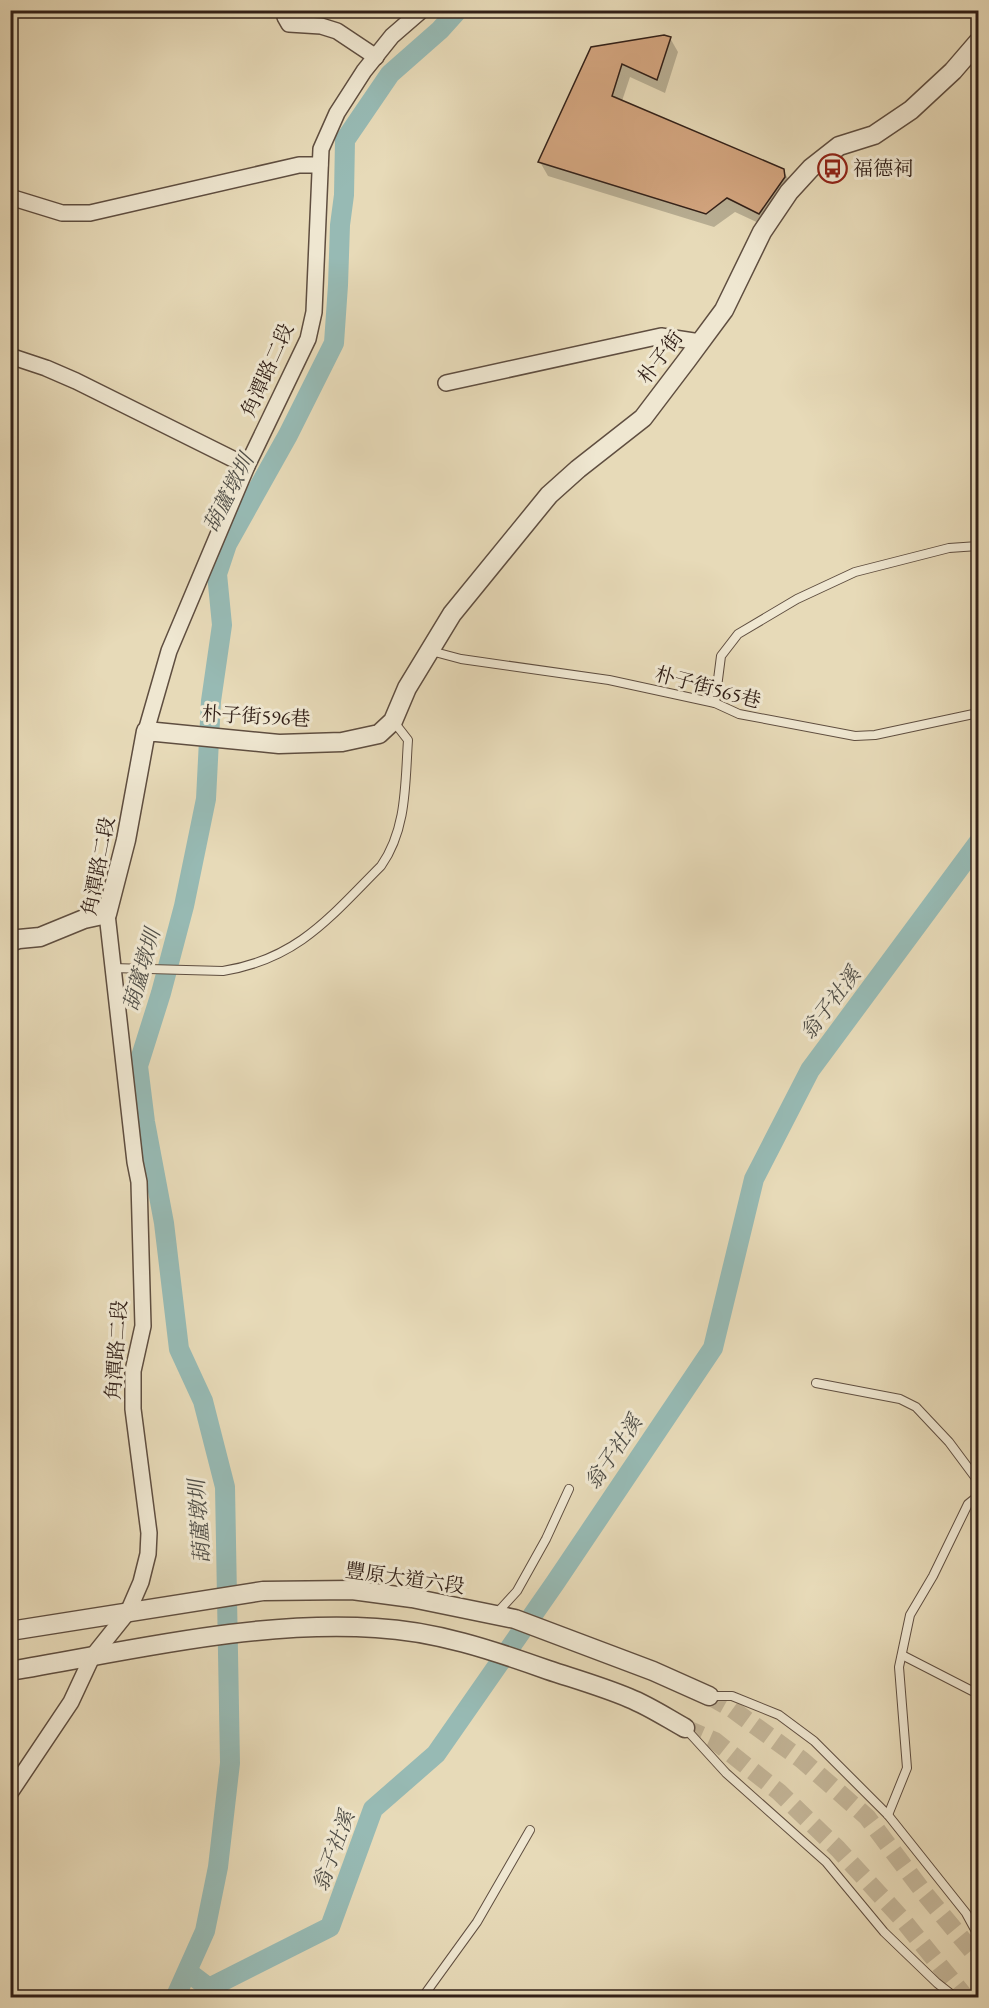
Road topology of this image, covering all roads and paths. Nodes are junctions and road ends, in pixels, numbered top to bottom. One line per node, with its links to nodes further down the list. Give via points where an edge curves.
1 (285, 10): 4 (street, via 289,24 337,31)
2 (422, 10): 4 (street, 角潭路二段, via 392,36)
3 (978, 42): 7 (street, 朴子街, via 911,110 874,135 839,146 811,168 762,232 724,310)
4 (376, 57): 5 (street, 角潭路二段, via 337,112 321,149)
5 (320, 165): 6 (street, via 299,165 90,213 62,213); 10 (street, 角潭路二段, via 312,326 302,355)
6 (10, 197)
7 (700, 342): 9 (street, via 661,336); 12 (street, 朴子街, via 643,418 549,495 452,614)
8 (10, 356): 10 (street, via 76,381)
9 (446, 382)
10 (247, 466): 16 (street, 角潭路二段, via 169,651)
11 (978, 546): 13 (lane, via 949,549 855,572 758,622 738,634 721,656)
12 (429, 651): 13 (lane, 朴子街565巷, via 609,680); 15 (street, 朴子街, via 406,688)
13 (715, 703): 14 (lane, 朴子街565巷, via 740,714 855,736 876,735)
14 (978, 712)
15 (393, 721): 16 (street, 朴子街596巷, via 379,734 342,741 279,744); 19 (lane, via 408,740 398,834 381,866 317,930 287,951 223,971)
16 (146, 731): 17 (street, 角潭路二段, via 126,840)
17 (107, 914): 18 (street, via 84,919 40,938); 19 (street, 角潭路二段)
18 (10, 942)
19 (112, 968): 24 (street, 角潭路二段, via 139,1182 143,1326 133,1371 133,1408 149,1533 141,1582)
20 (816, 1383): 21 (lane, via 900,1399 916,1407)
21 (978, 1480)
22 (568, 1490): 25 (lane, via 517,1591)
23 (978, 1496): 27 (lane, via 968,1504 910,1615)
24 (128, 1612): 25 (street, 豐原大道六段, via 260,1591 352,1590); 26 (street, 豐原大道六段); 28 (street, 角潭路二段)
25 (495, 1615): 31 (street, 豐原大道六段, via 653,1671)
26 (10, 1631)
27 (902, 1654): 30 (lane); 34 (lane, via 899,1667 907,1768)
28 (92, 1658): 29 (street); 32 (street, via 266,1630 321,1627 411,1631 486,1648 630,1698); 33 (street, 角潭路二段, via 71,1702)
29 (10, 1671)
30 (978, 1694)
31 (709, 1696): 34 (lane, via 732,1696 779,1715 814,1741)
32 (686, 1728): 38 (lane, via 726,1773 826,1862 885,1932)
33 (10, 1793)
34 (888, 1815): 36 (lane, via 966,1913)
35 (530, 1830): 37 (lane, via 477,1922)
36 (978, 1935)
37 (422, 1998)
38 (956, 1998)

